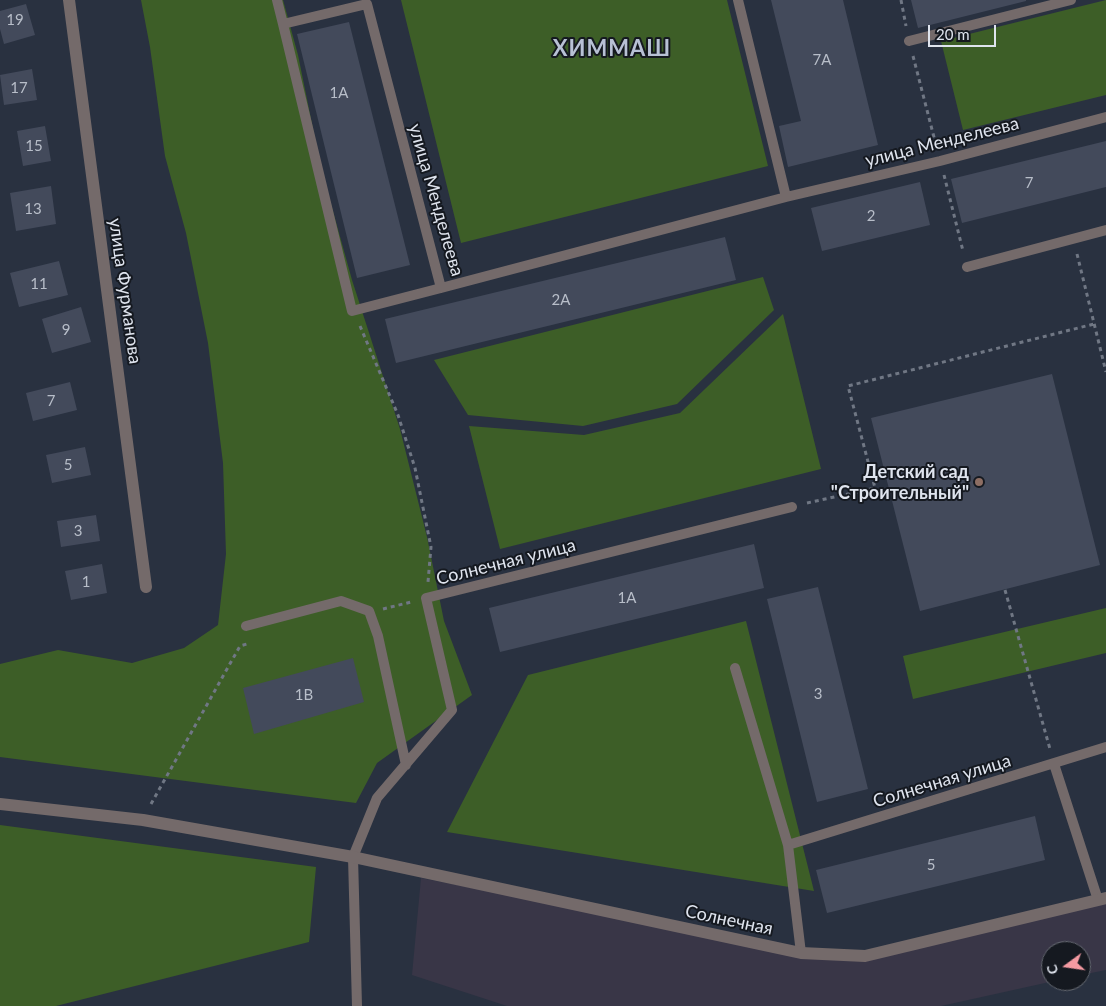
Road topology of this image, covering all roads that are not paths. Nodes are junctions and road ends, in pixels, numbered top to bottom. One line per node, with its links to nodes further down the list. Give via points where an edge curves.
1 (69, 0): 13 (street, улица Фурманова)
2 (277, 0): 5 (lane)
3 (738, 0): 8 (lane)
4 (1072, 0): 6 (lane)
5 (283, 24): 11 (lane, улица Менделеева, via 367,4); 11 (lane, via 352,311)
6 (909, 41)
7 (1106, 117): 8 (lane, улица Менделеева)
8 (786, 197): 11 (lane, улица Менделеева)
9 (1106, 230): 10 (lane)
10 (967, 266)
11 (441, 288)
12 (792, 507): 18 (lane, Солнечная улица, via 426,598 452,710)
13 (146, 586)
14 (246, 626): 18 (lane, via 341,601 369,611 378,636)
15 (735, 668): 20 (lane)
16 (1106, 747): 17 (lane, Солнечная улица)
17 (1054, 764): 20 (lane, Солнечная улица); 22 (lane, Солнечная)
18 (406, 765): 21 (lane, Солнечная улица, via 377,798)
19 (0, 804): 21 (street, Солнечная, via 143,820)
20 (788, 844): 23 (lane)
21 (353, 857): 23 (street, Солнечная); 24 (lane, Солнечная улица)
22 (1102, 899): 23 (street, Солнечная, via 864,956)
23 (801, 954)
24 (357, 1006)

